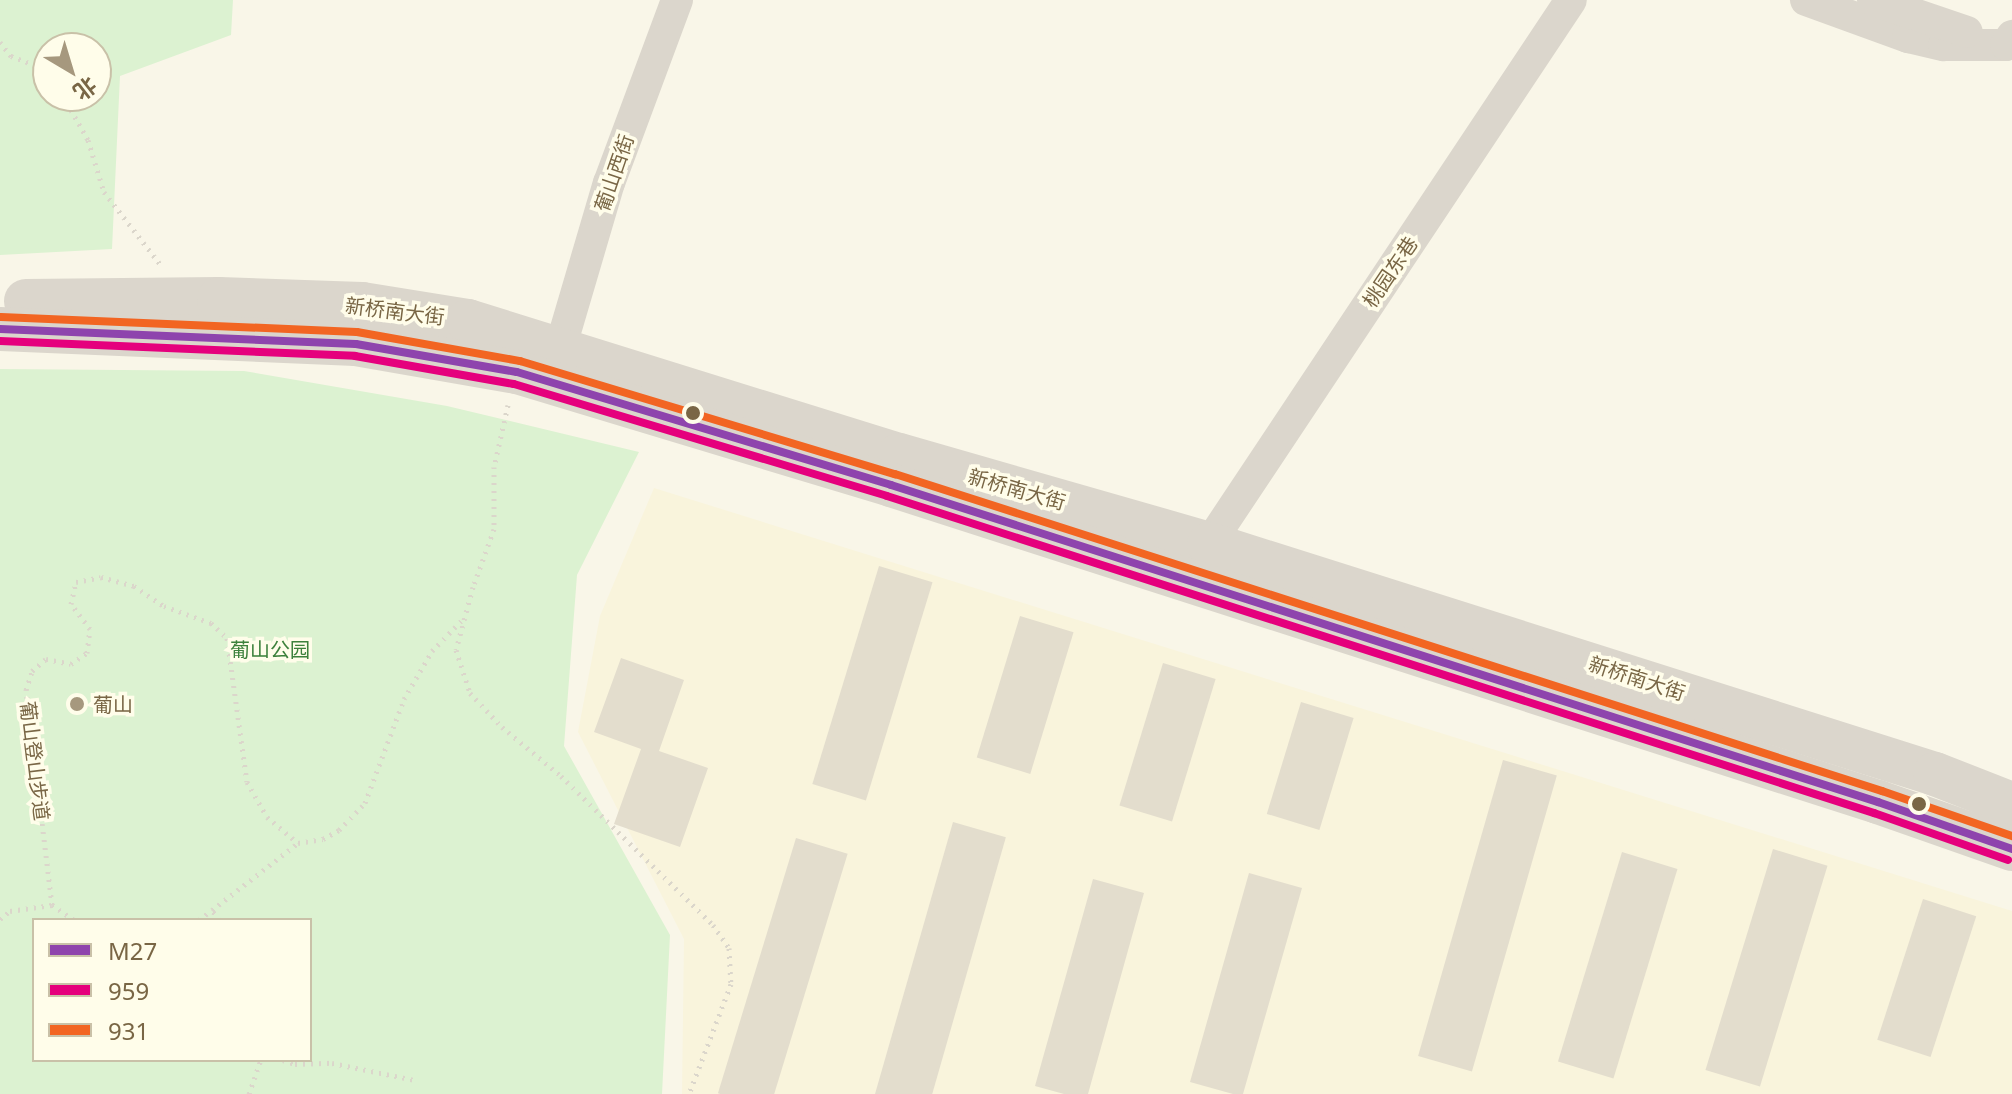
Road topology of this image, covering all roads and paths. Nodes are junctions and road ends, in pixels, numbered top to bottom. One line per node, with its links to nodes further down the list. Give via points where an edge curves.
1 (677, 0): 12 (street, 葡山西街, via 609,183)
2 (1571, 0): 16 (street, 桃园东巷)
3 (1806, 0): 5 (street, via 1944,45)
4 (1873, 0): 5 (street)
5 (2010, 42)
6 (1, 45): 7 (path, via 11,56)
7 (32, 64)
8 (72, 112): 10 (path, via 88,140 104,192 159,261)
9 (0, 301): 10 (main road, 新桥南大街)
10 (176, 302): 12 (main road, 新桥南大街, via 362,304 468,321)
11 (0, 329): 20 (main road, 新桥南大街, via 356,344 517,372 891,485)
12 (560, 349): 16 (main road, 新桥南大街)
13 (498, 397): 14 (path)
14 (509, 401): 15 (path); 17 (path, via 494,467 494,529)
15 (523, 406)
16 (1209, 544): 18 (main road, 新桥南大街, via 1920,770)
17 (465, 617): 19 (path, via 432,651 404,699 365,803 339,830); 31 (path, via 456,650 470,693 713,925 729,948 731,984)
18 (2012, 804)
19 (298, 843): 21 (path, 葡山登山步道, via 267,817 247,782 227,638 211,623 164,606 134,586 101,577 76,582 71,604 90,629 87,653 71,664 46,659 32,671 26,690); 22 (path)
20 (2012, 849)
21 (52, 905): 23 (path); 26 (path, via 10,911)
22 (212, 910): 24 (path); 25 (path)
23 (71, 918)
24 (202, 918)
25 (218, 918)
26 (0, 919)
27 (260, 1062): 30 (path)
28 (289, 1062): 29 (path, via 332,1063)
29 (415, 1080)
30 (249, 1094)
31 (689, 1094)

